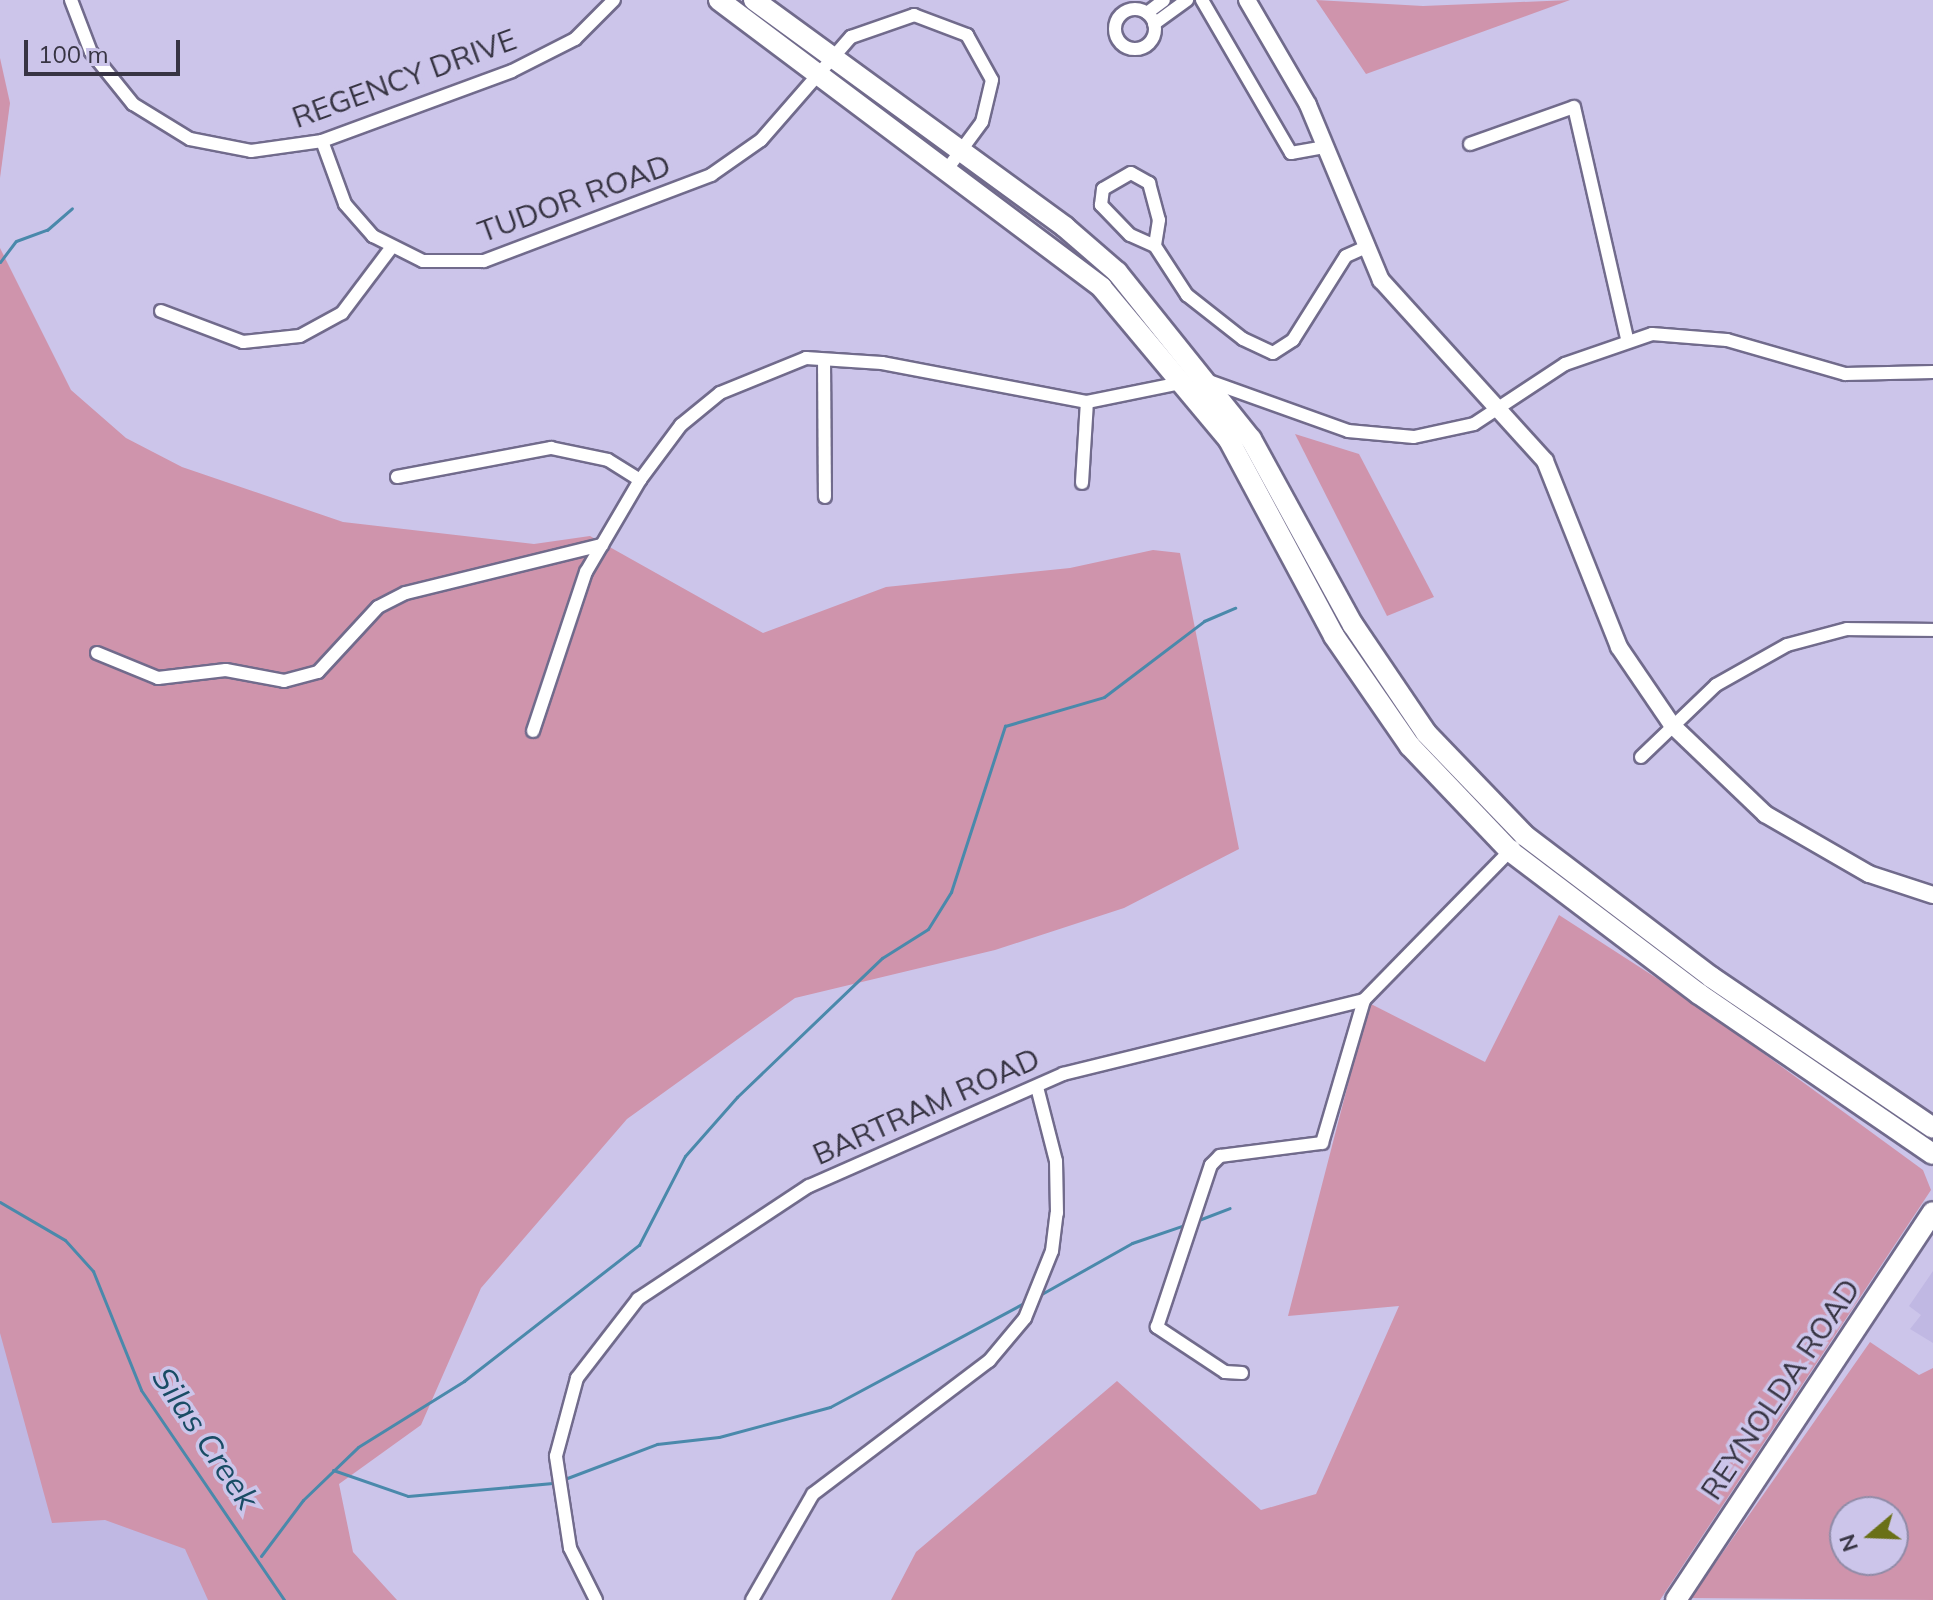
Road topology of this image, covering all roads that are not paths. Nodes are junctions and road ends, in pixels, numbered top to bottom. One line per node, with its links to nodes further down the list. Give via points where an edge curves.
1 (71, 0): 13 (street, REGENCY DRIVE, via 101,68 168,129 232,149)
2 (614, 0): 13 (street, REGENCY DRIVE, via 575,39 512,71)
3 (719, 0): 12 (main road)
4 (754, 0): 11 (main road)
5 (1164, 0): 10 (street)
6 (1187, 0): 10 (street)
7 (1202, 0): 15 (street, via 1252,76 1285,146 1301,155)
8 (1247, 0): 15 (street)
9 (1121, 6): 10 (street); 10 (street, via 1114,30 1124,47 1149,43)
10 (1151, 19)
11 (829, 55): 12 (street, TUDOR ROAD); 16 (main road); 16 (street, via 851,37 905,17 955,26 982,53 993,90)
12 (817, 72): 17 (main road); 20 (street, TUDOR ROAD, via 761,140 687,185 484,261 423,261)
13 (322, 141): 20 (street, TUDOR ROAD, via 353,216)
14 (1470, 144): 22 (street, via 1574,107)
15 (1325, 147): 19 (street)
16 (961, 151): 17 (street); 25 (main road, via 1117,272)
17 (948, 168): 26 (main road, via 1092,279)
18 (1155, 246): 18 (street, via 1159,220 1149,183 1131,173 1116,177 1103,189 1101,205 1130,235); 19 (street, via 1187,295 1243,339 1273,353 1293,340 1346,256)
19 (1366, 247): 28 (street, via 1397,299)
20 (391, 248): 21 (street, via 342,313 300,336 243,342)
21 (161, 311)
22 (1627, 339): 24 (street, via 1695,334 1845,374); 28 (street, via 1565,364)
23 (824, 360): 27 (street, via 882,363); 30 (street, via 763,370 720,393 681,425); 32 (street)
24 (1933, 372)
25 (1208, 378): 26 (street); 28 (street, via 1366,436 1444,433); 39 (main road, via 1300,521 1387,678)
26 (1187, 382): 27 (street); 39 (main road, via 1229,440 1369,690 1410,746)
27 (1087, 402): 31 (street)
28 (1501, 408): 36 (street, via 1555,477 1613,634)
29 (397, 477): 30 (street, via 551,448 608,460)
30 (640, 480): 33 (street)
31 (1082, 483)
32 (825, 497)
33 (602, 545): 35 (street, via 406,593 378,607 318,672 284,681 226,670 158,678); 37 (street, via 583,577)
34 (1933, 630): 36 (street, via 1870,628 1809,637 1736,672)
35 (97, 653)
36 (1672, 725): 38 (street); 40 (street, via 1765,814 1869,874)
37 (533, 731)
38 (1641, 757)
39 (1517, 843): 41 (street); 43 (main road); 44 (main road, via 1699,994)
40 (1933, 895)
41 (1364, 1000): 42 (street, BARTRAM ROAD, via 1121,1057); 46 (street, via 1318,1147 1220,1156 1211,1165 1157,1327 1225,1372)
42 (1037, 1087): 47 (street, BARTRAM ROAD, via 809,1186 699,1253 624,1311 577,1378 556,1456 570,1548); 48 (street, via 1056,1161 1057,1213 1052,1251 1025,1318 989,1361 813,1494)
43 (1933, 1128)
44 (1933, 1154)
45 (1933, 1212): 49 (main road, REYNOLDA ROAD)
46 (1242, 1373)
47 (596, 1600)
48 (752, 1600)
49 (1676, 1600)

